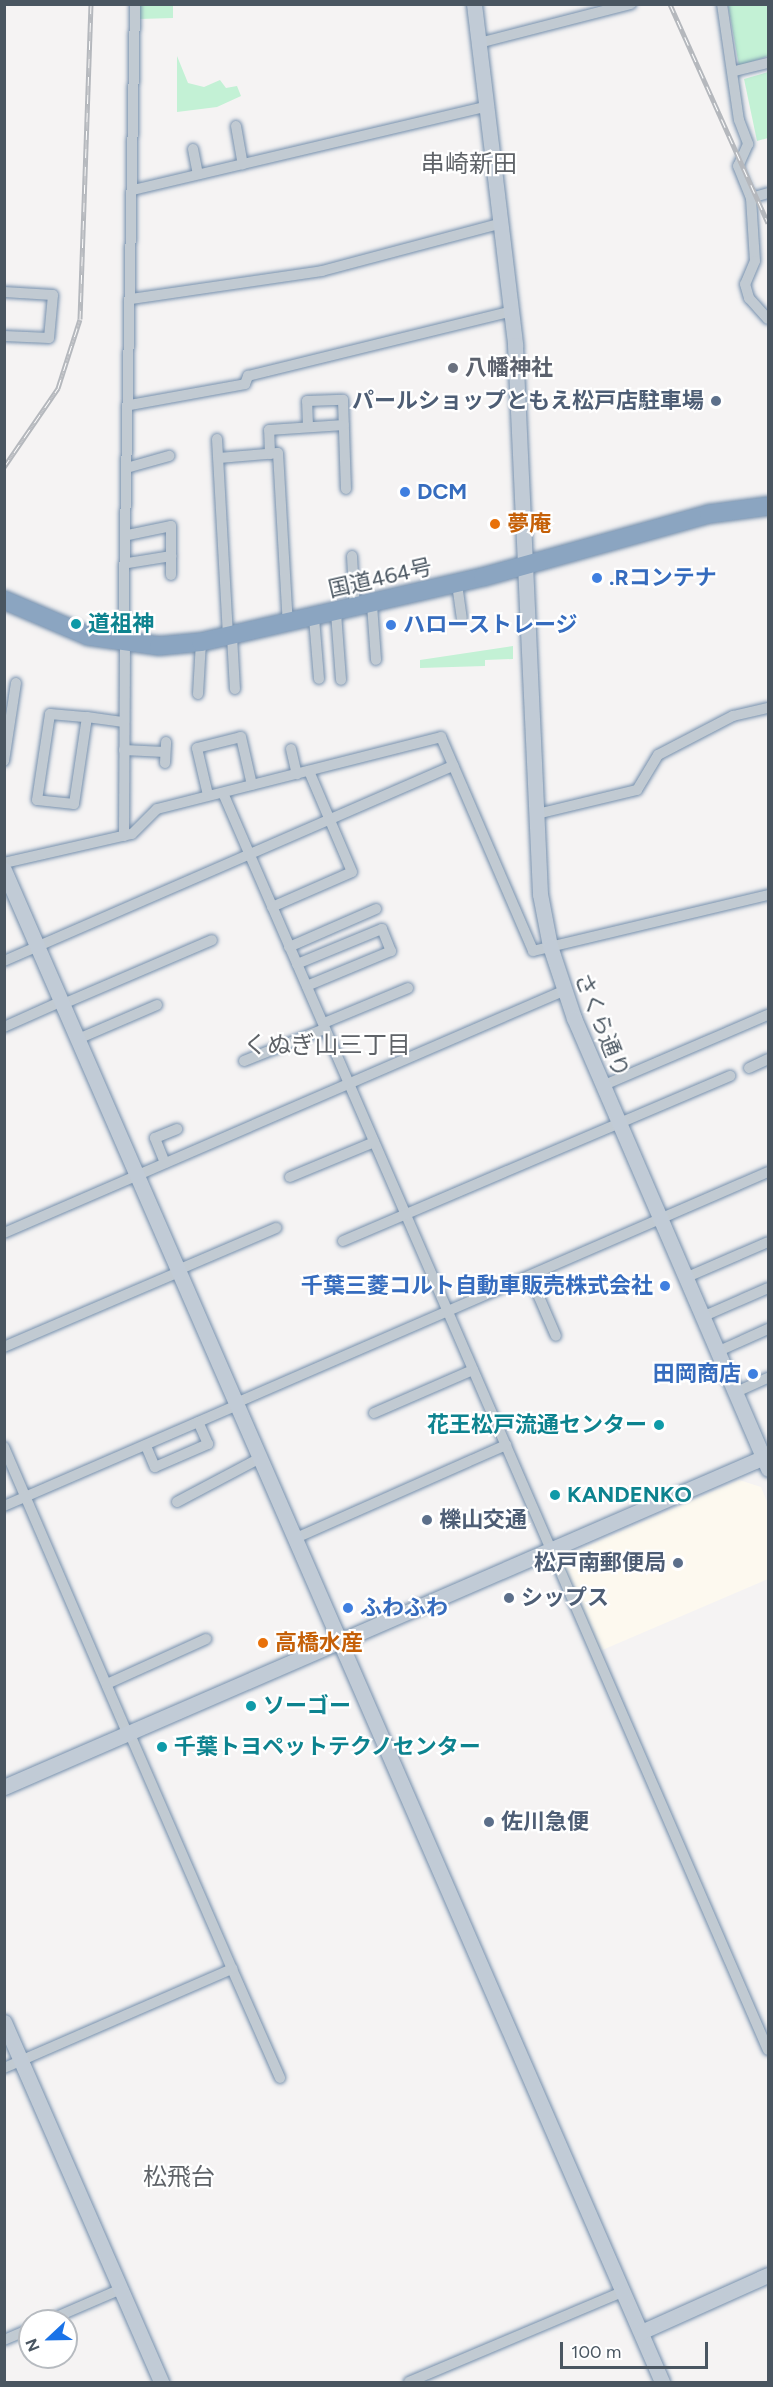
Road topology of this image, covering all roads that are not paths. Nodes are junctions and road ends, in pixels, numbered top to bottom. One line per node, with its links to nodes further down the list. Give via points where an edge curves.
1 (135, 4): 13 (street)
2 (474, 4): 5 (street, さくら通り)
3 (631, 4): 5 (street)
4 (722, 4): 7 (street)
5 (479, 43): 8 (street, さくら通り)
6 (768, 63): 7 (street)
7 (735, 71): 15 (street, via 739,120 748,144 738,166)
8 (489, 106): 11 (street); 16 (street, さくら通り)
9 (236, 126): 11 (street)
10 (194, 149): 12 (street)
11 (243, 164): 12 (street)
12 (198, 174): 13 (street)
13 (133, 189): 18 (street)
14 (768, 194): 15 (street)
15 (751, 198): 20 (street, via 755,261 745,284)
16 (503, 223): 18 (street, via 322,271); 19 (street, さくら通り)
17 (4, 292): 21 (street, via 52,295 49,338)
18 (131, 299): 22 (street)
19 (512, 311): 22 (street, via 248,376 245,384); 36 (street, さくら通り)
20 (768, 319)
21 (4, 336)
22 (130, 405): 29 (street)
23 (344, 425): 24 (street); 24 (street, via 343,400 307,401); 30 (street)
24 (308, 428): 26 (street, via 269,430)
25 (217, 438): 27 (street)
26 (270, 454): 27 (street); 44 (street, via 278,453)
27 (219, 458): 45 (street)
28 (162, 461): 29 (street)
29 (130, 467): 32 (street)
30 (346, 489)
31 (768, 506): 36 (highway, 国道464号, via 698,516)
32 (128, 535): 33 (street, via 171,526); 35 (street)
33 (171, 556): 35 (street); 37 (street)
34 (352, 556): 40 (street)
35 (128, 562): 47 (street)
36 (526, 566): 38 (highway, 国道464号); 67 (street, さくら通り)
37 (171, 575)
38 (457, 584): 40 (highway, 国道464号); 43 (street)
39 (4, 600): 47 (highway, 国道464号, via 57,626)
40 (363, 607): 41 (highway, 国道464号); 48 (street)
41 (336, 613): 42 (highway, 国道464号); 50 (street)
42 (314, 618): 44 (highway, 国道464号); 49 (street)
43 (462, 618)
44 (288, 624): 45 (highway, 国道464号)
45 (230, 637): 46 (highway, 国道464号); 52 (street)
46 (201, 642): 47 (highway, 国道464号); 53 (street)
47 (124, 643): 56 (street)
48 (380, 653)
49 (319, 679)
50 (341, 680)
51 (16, 683): 59 (street)
52 (235, 689)
53 (198, 694)
54 (768, 708): 67 (street, via 733,717 658,755 637,790)
55 (87, 717): 55 (street, via 50,714 37,800 74,804); 56 (street)
56 (124, 722): 58 (street)
57 (291, 749): 63 (street)
58 (124, 750): 60 (street, via 165,747); 69 (street)
59 (4, 761)
60 (165, 763)
61 (453, 766): 62 (street, via 441,737); 68 (street); 77 (street, via 533,951)
62 (309, 771): 63 (street); 68 (street)
63 (297, 774): 64 (street)
64 (252, 784): 65 (street); 66 (street, via 241,737 197,748)
65 (223, 793): 66 (street); 70 (street)
66 (207, 795): 69 (street, via 157,809)
67 (537, 814): 77 (street, さくら通り)
68 (329, 820): 70 (street); 74 (street, via 351,872)
69 (124, 836): 71 (street)
70 (249, 855): 74 (street); 78 (street)
71 (4, 863)
72 (4, 870): 78 (street)
73 (768, 895): 77 (street)
74 (272, 907): 79 (street)
75 (376, 909): 79 (street)
76 (212, 940): 85 (street)
77 (550, 945): 84 (street, さくら通り)
78 (37, 947): 80 (street); 85 (street)
79 (289, 947): 81 (street)
80 (4, 961)
81 (297, 964): 82 (street); 82 (street, via 382,929 391,951)
82 (307, 986): 88 (street)
83 (408, 988): 88 (street)
84 (563, 991): 95 (street); 96 (street, さくら通り)
85 (62, 1003): 89 (street); 90 (street)
86 (157, 1005): 90 (street)
87 (768, 1015): 96 (street)
88 (324, 1026): 92 (street); 95 (street)
89 (4, 1027)
90 (78, 1039): 102 (street)
91 (768, 1059): 93 (street)
92 (244, 1061)
93 (748, 1068)
94 (730, 1076): 97 (street)
95 (348, 1083): 99 (street); 100 (street)
96 (602, 1086): 97 (street, さくら通り)
97 (619, 1124): 104 (street); 105 (street, さくら通り)
98 (177, 1129): 100 (street, via 155,1138)
99 (374, 1142): 103 (street); 104 (street)
100 (165, 1163): 102 (street)
101 (768, 1172): 105 (street)
102 (137, 1176): 107 (street); 110 (street)
103 (290, 1177)
104 (406, 1214): 108 (street); 114 (street)
105 (660, 1220): 111 (street); 112 (street, さくら通り)
106 (276, 1228): 110 (street)
107 (4, 1233)
108 (343, 1241)
109 (768, 1242): 112 (street)
110 (179, 1271): 118 (street); 123 (street)
111 (530, 1276): 114 (street); 117 (street)
112 (685, 1278): 115 (street, さくら通り)
113 (768, 1288): 115 (street)
114 (448, 1312): 120 (street); 123 (street)
115 (702, 1317): 119 (street, さくら通り)
116 (768, 1329): 119 (street)
117 (556, 1336)
118 (4, 1347)
119 (719, 1351): 122 (street, さくら通り)
120 (473, 1370): 124 (street); 127 (street)
121 (768, 1378): 122 (street)
122 (736, 1392): 129 (street, さくら通り)
123 (237, 1404): 125 (street); 130 (street)
124 (374, 1413)
125 (198, 1422): 126 (street); 126 (street, via 208,1444 155,1467)
126 (146, 1446): 131 (street)
127 (506, 1446): 134 (street); 135 (street)
128 (4, 1447): 131 (street)
129 (765, 1454): 135 (street)
130 (260, 1458): 132 (street); 134 (street)
131 (26, 1497): 133 (street); 138 (street)
132 (177, 1502)
133 (4, 1506)
134 (296, 1538): 137 (street)
135 (551, 1549): 137 (street); 143 (street)
136 (206, 1639): 138 (street)
137 (340, 1641): 139 (street); 149 (street)
138 (107, 1684): 139 (street)
139 (128, 1732): 140 (street); 141 (street)
140 (4, 1786)
141 (232, 1969): 144 (street); 146 (street)
142 (4, 2022): 144 (street)
143 (768, 2050)
144 (21, 2061): 145 (street); 148 (street)
145 (4, 2068)
146 (280, 2078)
147 (768, 2275): 151 (street)
148 (121, 2289): 150 (street); 154 (street)
149 (624, 2291): 151 (street); 155 (street)
150 (75, 2309)
151 (640, 2332): 156 (street)
152 (18, 2334): 153 (street)
153 (4, 2340)
154 (161, 2382)
155 (409, 2382)
156 (662, 2382)

